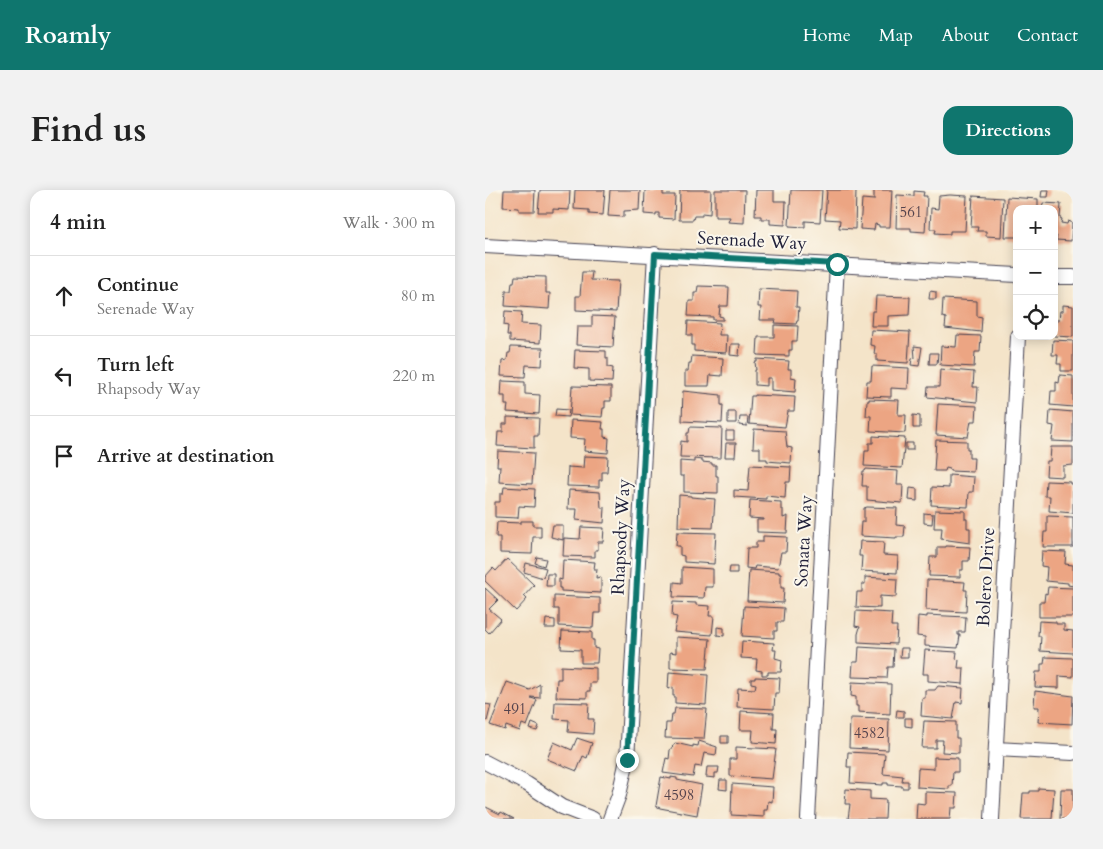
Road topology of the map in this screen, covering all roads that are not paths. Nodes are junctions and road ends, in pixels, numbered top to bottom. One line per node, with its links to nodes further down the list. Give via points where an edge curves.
1 (485, 246): 2 (street, Serenade Way)
2 (655, 254): 3 (street, Serenade Way); 12 (street, Rhapsody Way, via 627,760)
3 (837, 264): 4 (street, Serenade Way); 13 (street, Sonata Way)
4 (1013, 275)
5 (1058, 276): 6 (street)
6 (1073, 277)
7 (1019, 340): 8 (street, Bolero Drive)
8 (995, 749): 9 (street); 14 (street, Bolero Drive)
9 (1073, 753)
10 (485, 762): 11 (street, via 562,806)
11 (593, 819)
12 (611, 819)
13 (808, 819)
14 (992, 819)

